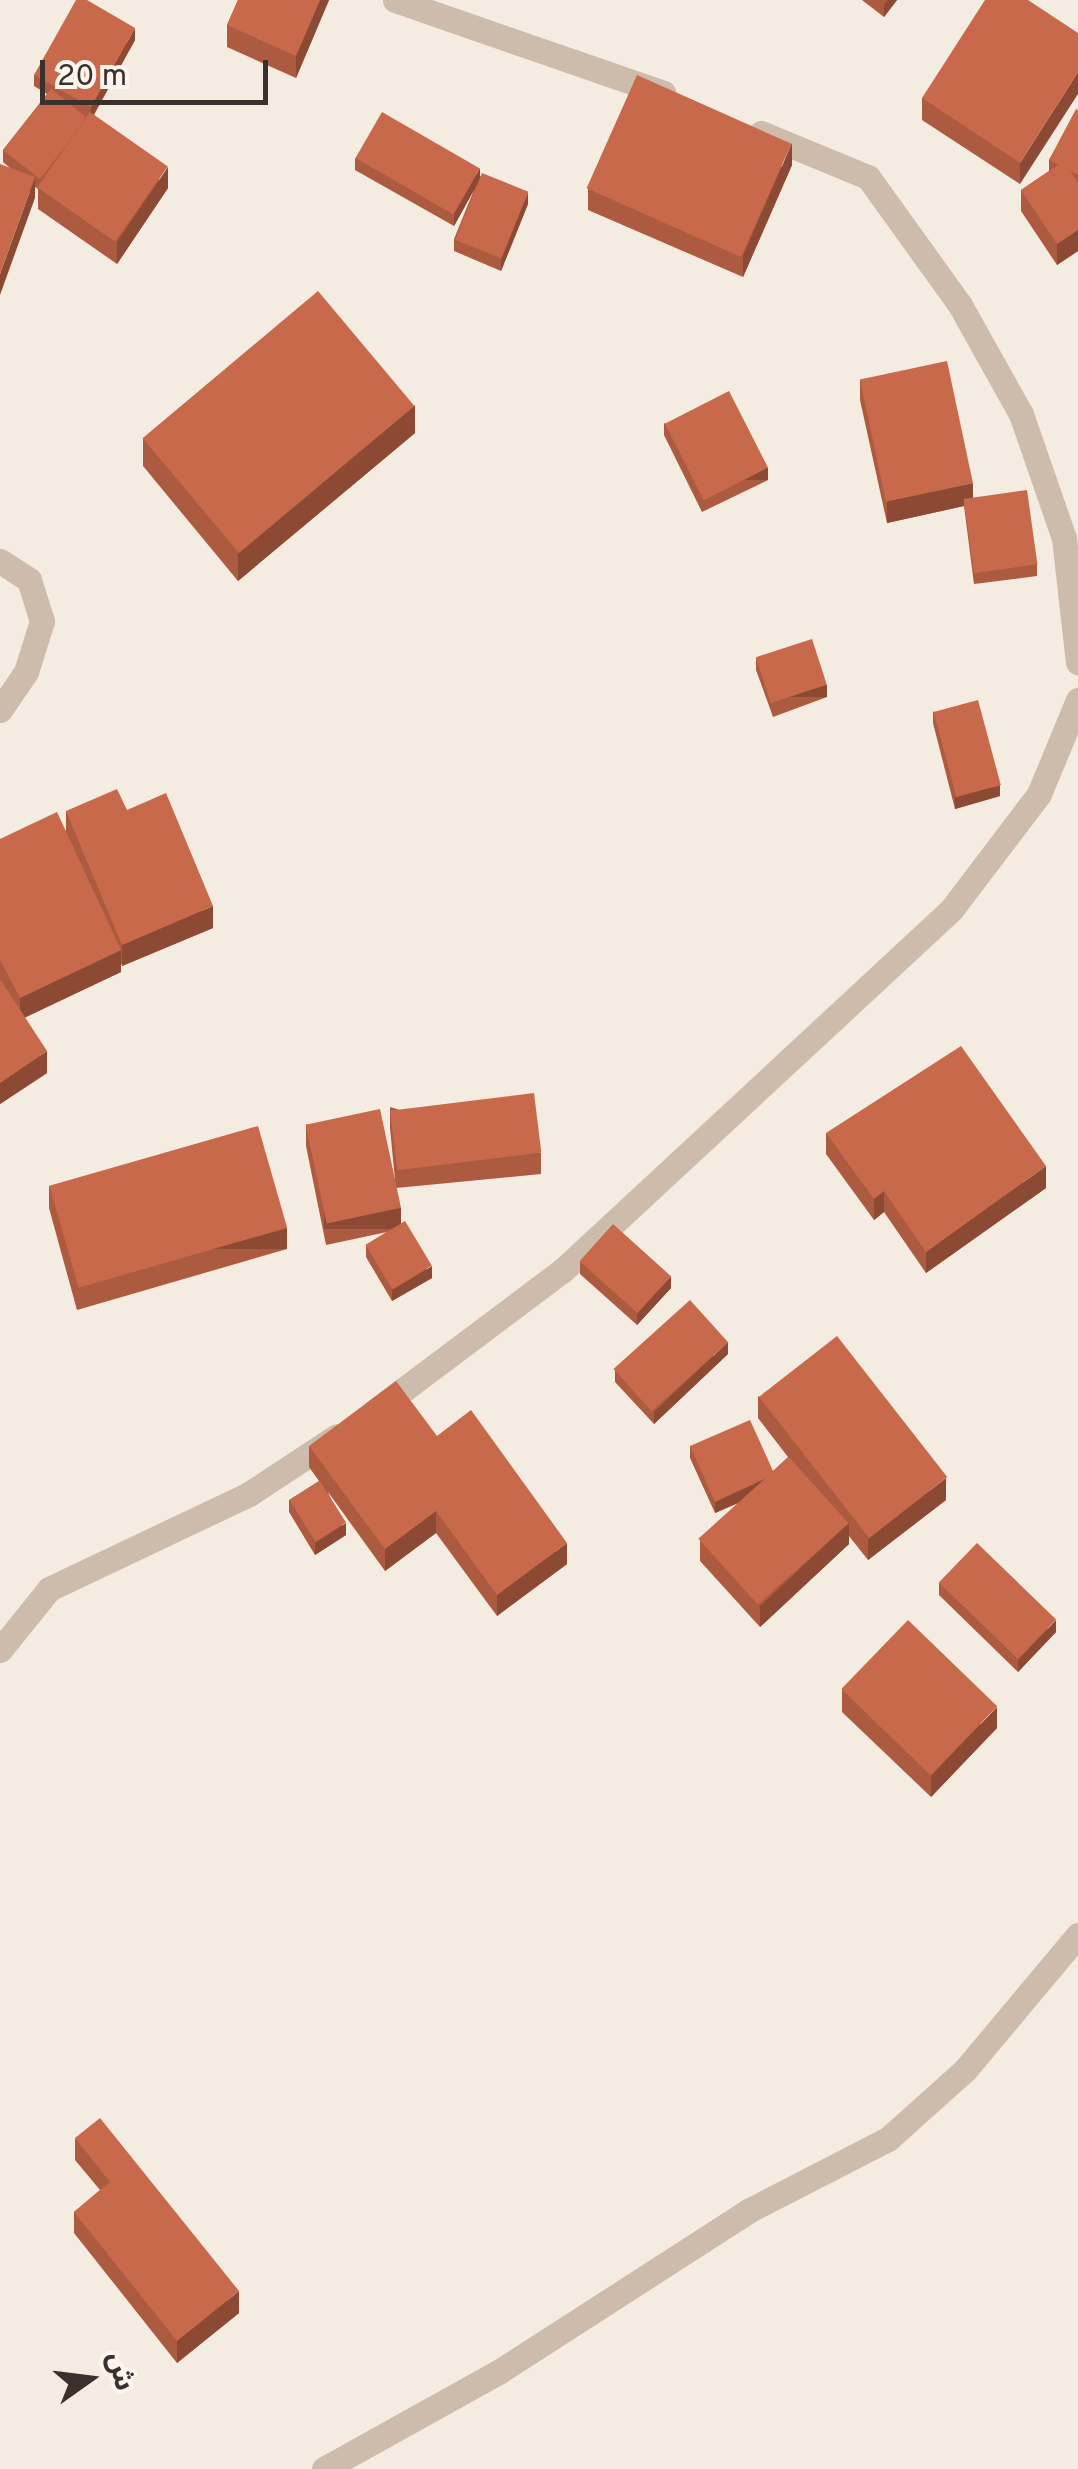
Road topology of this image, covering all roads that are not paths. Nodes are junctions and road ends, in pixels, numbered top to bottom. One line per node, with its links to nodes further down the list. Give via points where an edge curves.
1 (395, 0): 2 (street)
2 (690, 104)
3 (725, 118): 5 (street, via 868,177 960,305 1021,414 1064,538)
4 (0, 561): 7 (street, via 29,580 42,621 26,672)
5 (1078, 662)
6 (1078, 700): 8 (street, via 1039,794 951,910 563,1270 249,1494 48,1590)
7 (0, 710)
8 (0, 1650)
9 (1078, 1936): 10 (street, via 965,2070 888,2139 748,2211 500,2371)
10 (324, 2469)

